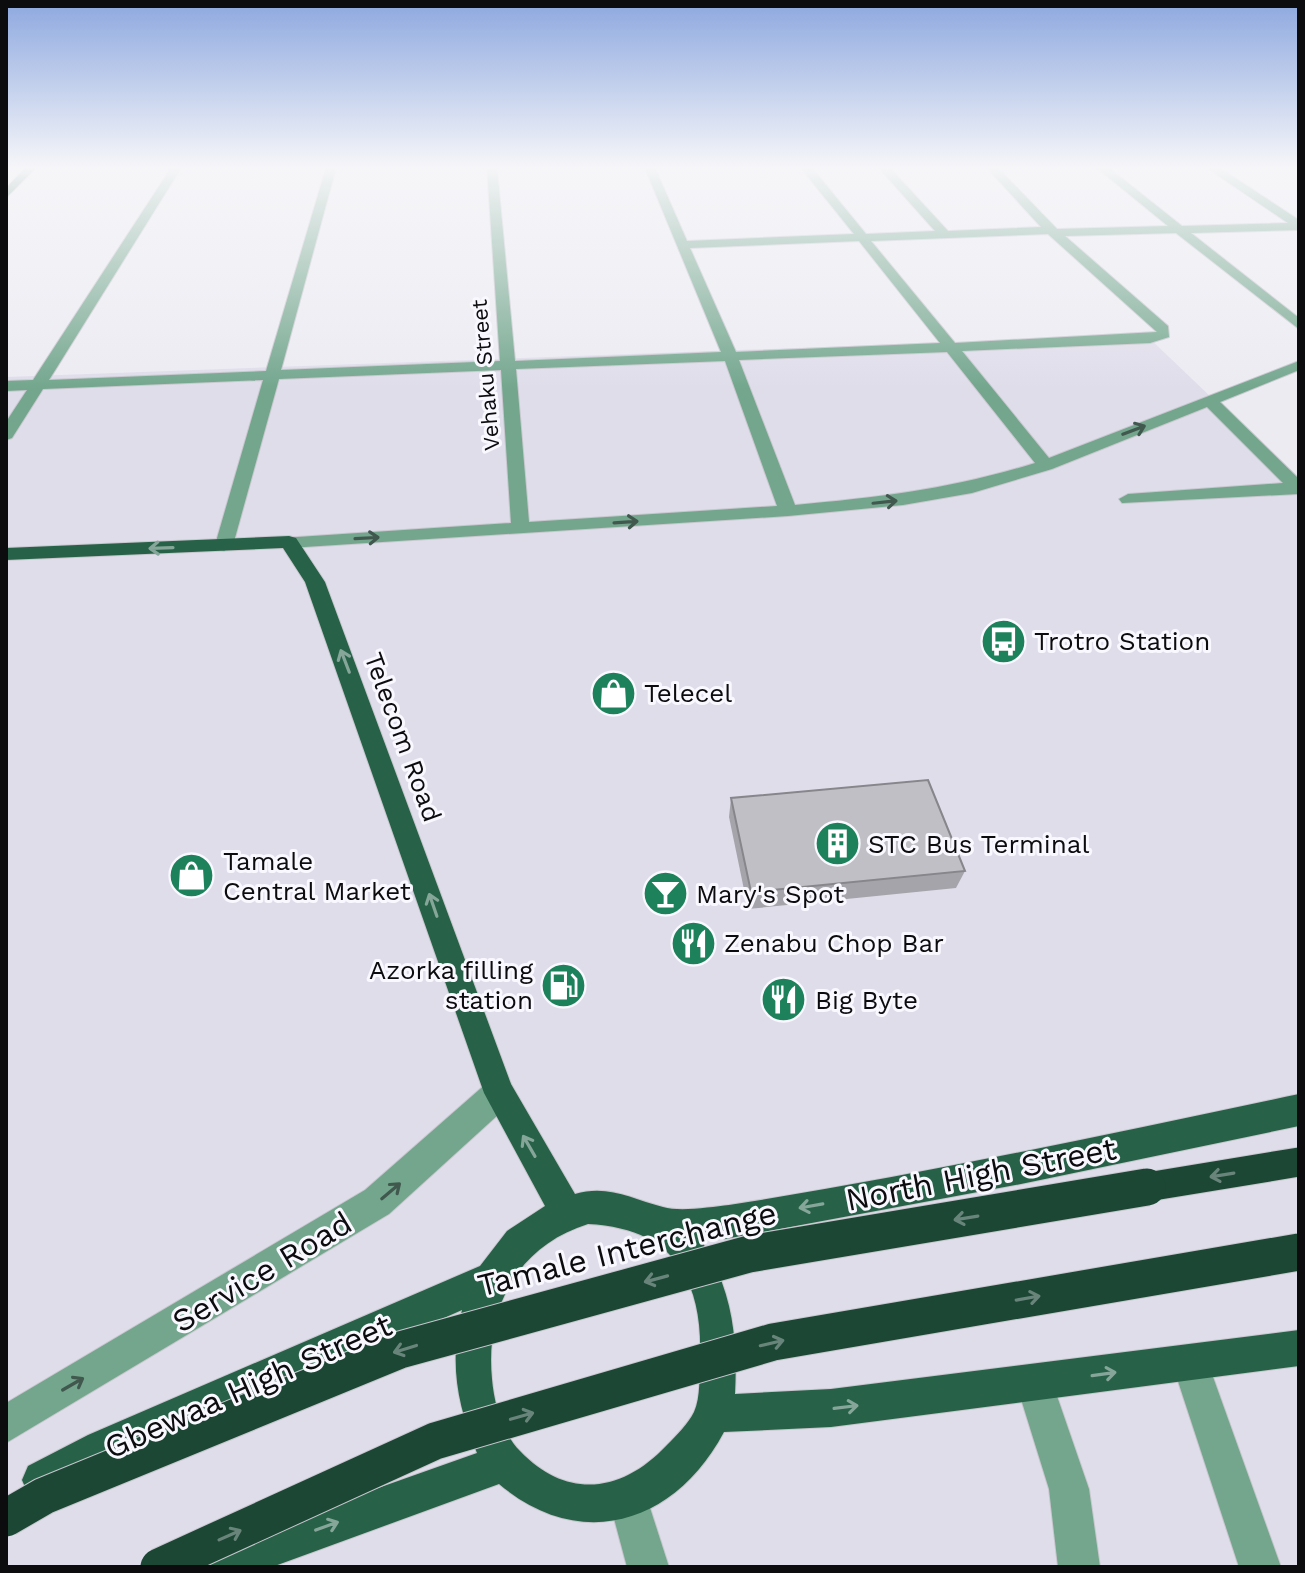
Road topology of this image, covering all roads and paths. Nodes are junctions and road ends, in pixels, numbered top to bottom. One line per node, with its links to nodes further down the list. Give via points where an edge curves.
1 (129, 241): 16 (street)
2 (311, 241): 15 (street)
3 (497, 241): 13 (street, Vehaku Street)
4 (683, 241): 9 (street)
5 (814, 241): 9 (street)
6 (866, 241): 11 (street)
7 (1064, 241): 11 (street, via 1164,334)
8 (1195, 241): 10 (street)
9 (685, 245): 12 (street)
10 (1299, 325)
11 (953, 350): 12 (street); 20 (street)
12 (731, 358): 13 (street); 23 (street)
13 (506, 365): 15 (street); 24 (street, Vehaku Street)
14 (1299, 365): 18 (street)
15 (275, 373): 16 (street); 26 (street)
16 (37, 385): 17 (street); 19 (street)
17 (6, 386)
18 (1209, 400): 20 (street, one-way to 18); 21 (street)
19 (6, 435)
20 (1046, 465): 23 (street, one-way to 20, via 972,488)
21 (1298, 487): 22 (street)
22 (1128, 499)
23 (788, 511): 24 (street, one-way to 23)
24 (521, 529): 25 (street, one-way to 24)
25 (289, 542): 26 (main road); 28 (main road, Telecom Road, one-way to 25, via 331,623 315,582)
26 (224, 545): 27 (main road, one-way to 27)
27 (6, 554)
28 (499, 1093): 31 (main road, Telecom Road, one-way to 28); 39 (street, Service Road, one-way to 28, via 377,1202)
29 (1299, 1110): 32 (main road, North High Street, one-way to 32, via 725,1222)
30 (1299, 1162): 43 (highway, Tamale Interchange, one-way to 43, bridge, via 749,1254 430,1341 44,1496)
31 (568, 1214): 32 (main road, via 588,1207 626,1210); 34 (main road, via 551,1218 518,1243)
32 (661, 1225): 38 (main road, via 690,1253 711,1292 721,1338)
33 (1299, 1252): 44 (highway, one-way to 33, bridge, via 435,1441 773,1342)
34 (492, 1279): 40 (main road, via 476,1321 471,1371 480,1420); 41 (main road, Gbewaa High Street, via 102,1449)
35 (1299, 1348): 36 (main road)
36 (1190, 1363): 37 (main road, one-way to 36); 48 (street)
37 (1035, 1383): 38 (main road, one-way to 37, via 831,1408); 47 (street, via 1069,1489)
38 (713, 1414): 42 (main road, via 669,1475)
39 (6, 1424)
40 (504, 1463): 42 (main road, via 540,1494 583,1507); 45 (main road, one-way to 40, via 268,1547)
41 (6, 1499)
42 (629, 1500): 46 (street)
43 (6, 1518)
44 (159, 1567)
45 (229, 1567)
46 (648, 1567)
47 (1079, 1567)
48 (1260, 1567)

